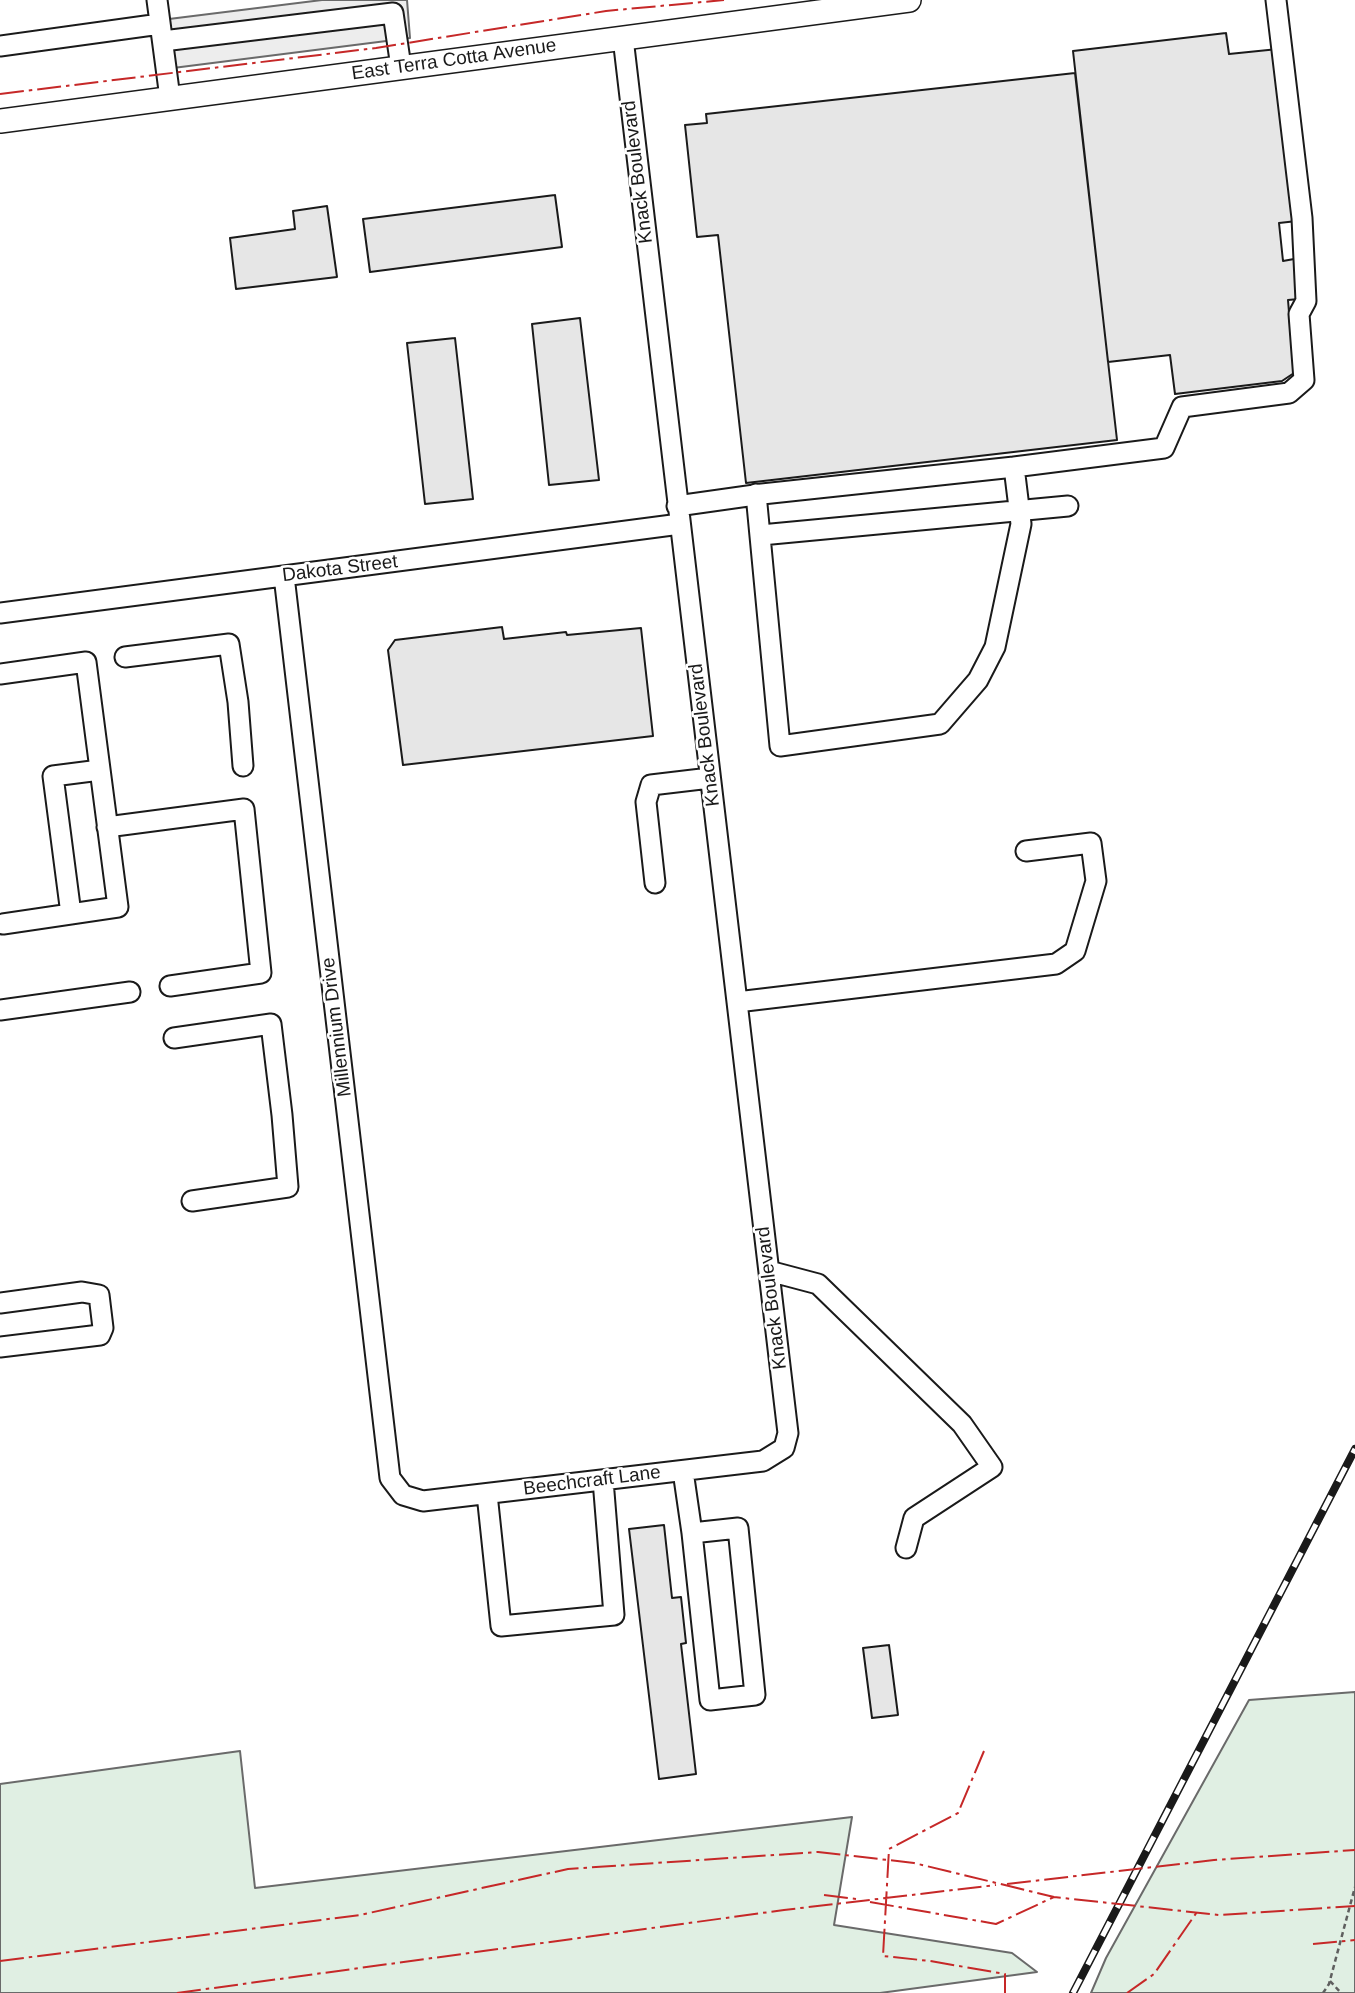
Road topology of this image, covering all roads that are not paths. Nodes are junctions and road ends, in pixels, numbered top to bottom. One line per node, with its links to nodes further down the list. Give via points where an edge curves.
1 (157, 0): 5 (street)
2 (909, 0): 4 (main road, East Terra Cotta Avenue)
3 (1276, 0): 11 (street, Dakota Street, via 1301,218 1304,380 1289,393 1182,407 1164,448)
4 (838, 5): 6 (main road, East Terra Cotta Avenue)
5 (162, 33): 7 (street); 8 (street, via 393,13); 9 (street)
6 (623, 38): 8 (main road, East Terra Cotta Avenue); 15 (street, Knack Boulevard)
7 (0, 46)
8 (401, 67): 9 (main road, East Terra Cotta Avenue)
9 (170, 98): 10 (main road, East Terra Cotta Avenue)
10 (0, 120)
11 (1014, 467): 12 (street, Dakota Street); 14 (street)
12 (756, 494): 15 (street, Dakota Street); 16 (street)
13 (1068, 506): 14 (street)
14 (1019, 511): 16 (street); 16 (street, via 1021,524 995,647 978,680 940,724 780,746)
15 (678, 515): 17 (street, Dakota Street); 23 (street, Knack Boulevard)
16 (761, 535)
17 (284, 576): 18 (street, Dakota Street); 40 (street, Millennium Drive)
18 (0, 613)
19 (125, 657): 21 (street, via 229,644)
20 (0, 674): 22 (street, via 86,662)
21 (243, 766)
22 (100, 770): 24 (street); 27 (street, via 53,776)
23 (710, 778): 26 (street, via 651,785 646,802); 31 (street, Knack Boulevard)
24 (107, 827): 27 (street, via 118,907); 29 (street, via 244,809 261,973)
25 (1026, 850): 31 (street, via 1091,843 1096,881 1074,951 1056,964)
26 (655, 883)
27 (71, 914): 28 (street)
28 (3, 924)
29 (170, 986)
30 (130, 992): 32 (street)
31 (737, 1002): 35 (street, Knack Boulevard)
32 (0, 1010)
33 (174, 1038): 34 (street, via 271,1024 282,1115 288,1186)
34 (192, 1200)
35 (769, 1271): 38 (street, Knack Boulevard); 44 (street, via 818,1284 962,1424 992,1467 914,1518)
36 (0, 1303): 37 (street, via 82,1292 99,1295 103,1328 100,1335)
37 (0, 1347)
38 (788, 1433): 39 (street, Beechcraft Lane, via 784,1448 763,1461)
39 (683, 1471): 41 (street, Beechcraft Lane); 43 (street)
40 (390, 1478): 42 (street, Beechcraft Lane, via 403,1495 423,1501)
41 (603, 1480): 42 (street, Beechcraft Lane); 42 (street, via 614,1615 501,1626)
42 (487, 1493)
43 (692, 1533): 43 (street, via 738,1528 755,1695 710,1700)
44 (906, 1548)

